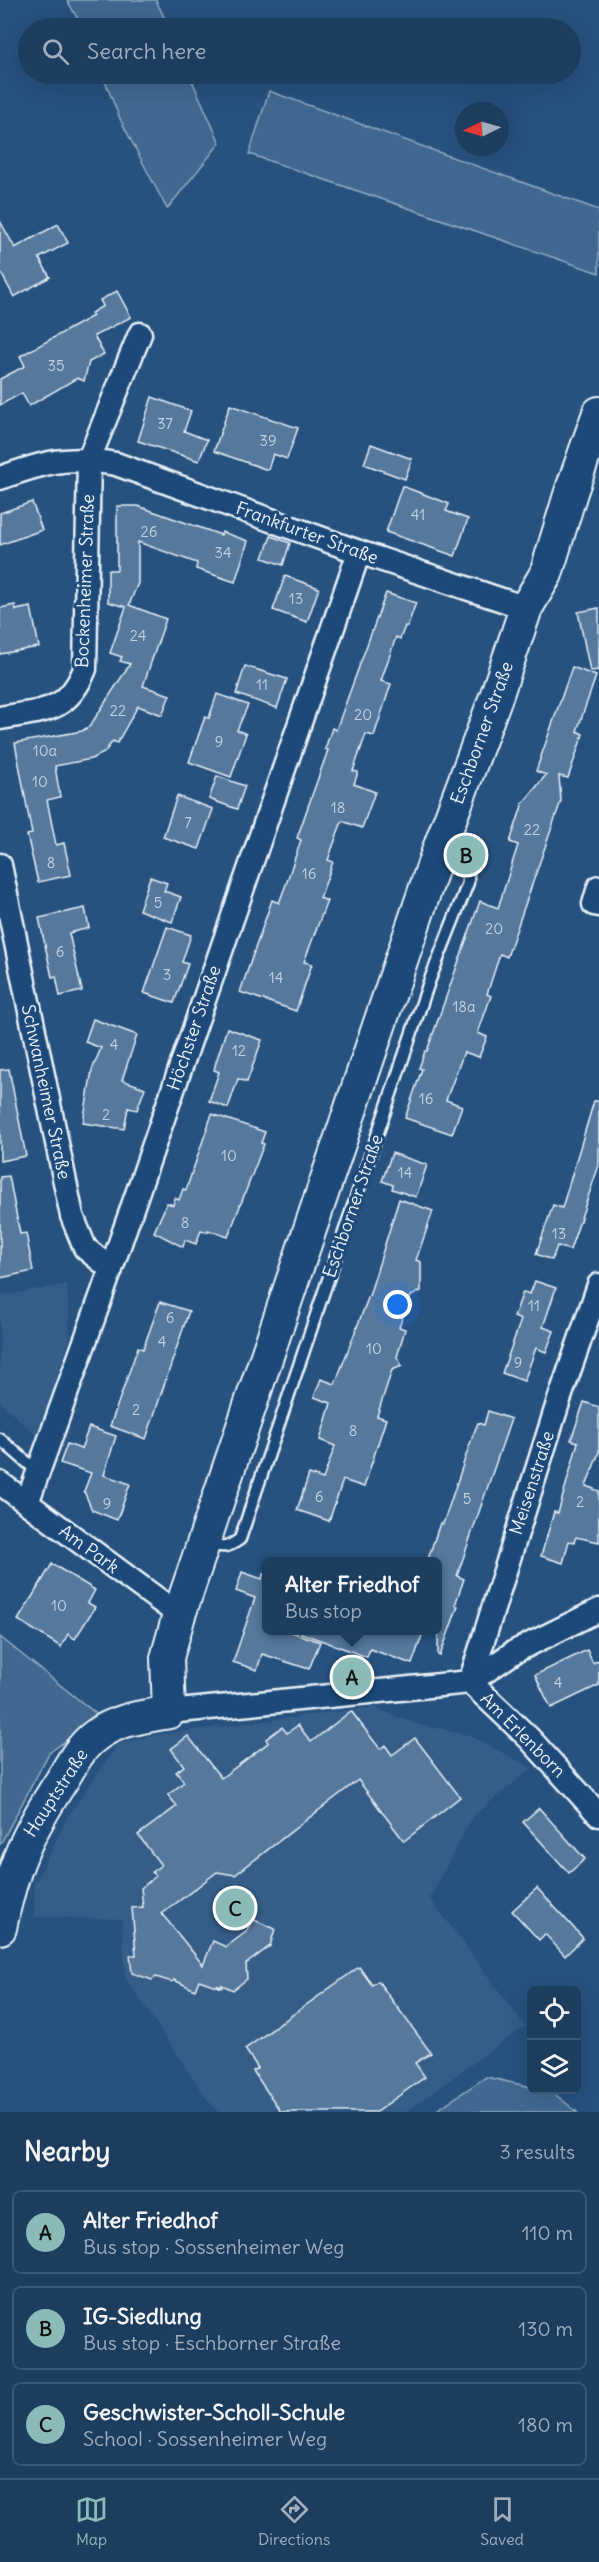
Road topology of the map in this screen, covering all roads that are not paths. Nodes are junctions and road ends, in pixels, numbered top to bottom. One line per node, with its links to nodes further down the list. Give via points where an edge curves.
1 (140, 334): 3 (street)
2 (599, 413): 6 (street, Eschborner Straße, via 546,574)
3 (89, 459): 4 (street, Frankfurter Straße, via 45,462); 5 (street, Frankfurter Straße, via 116,464); 7 (street, Bockenheimer Straße, via 85,669 78,687 53,708)
4 (0, 478)
5 (359, 552): 6 (street, Frankfurter Straße); 12 (street, Höchster Straße)
6 (526, 608): 19 (street, Eschborner Straße, via 436,856)
7 (0, 718)
8 (0, 865): 11 (street, Schwanheimer Straße)
9 (599, 887): 10 (street, via 594,904)
10 (599, 905)
11 (5, 916): 12 (street, Schwanheimer Straße, via 72,1216 86,1248)
12 (111, 1269): 15 (street, Höchster Straße)
13 (599, 1285): 20 (street, Meisenstraße)
14 (0, 1439): 15 (lane)
15 (37, 1471): 17 (street, Höchster Straße)
16 (0, 1483): 17 (street, Am Park)
17 (27, 1503): 19 (street, Am Park)
18 (599, 1610): 20 (street, via 514,1652)
19 (179, 1615): 21 (street, Eschborner Straße, via 167,1658)
20 (470, 1682): 21 (street); 22 (street, Am Erlenborn, via 529,1738)
21 (169, 1712): 23 (street, Hauptstraße, via 128,1719 94,1737 79,1752)
22 (599, 1815)
23 (4, 1883): 24 (street, Hauptstraße)
24 (0, 1928)

